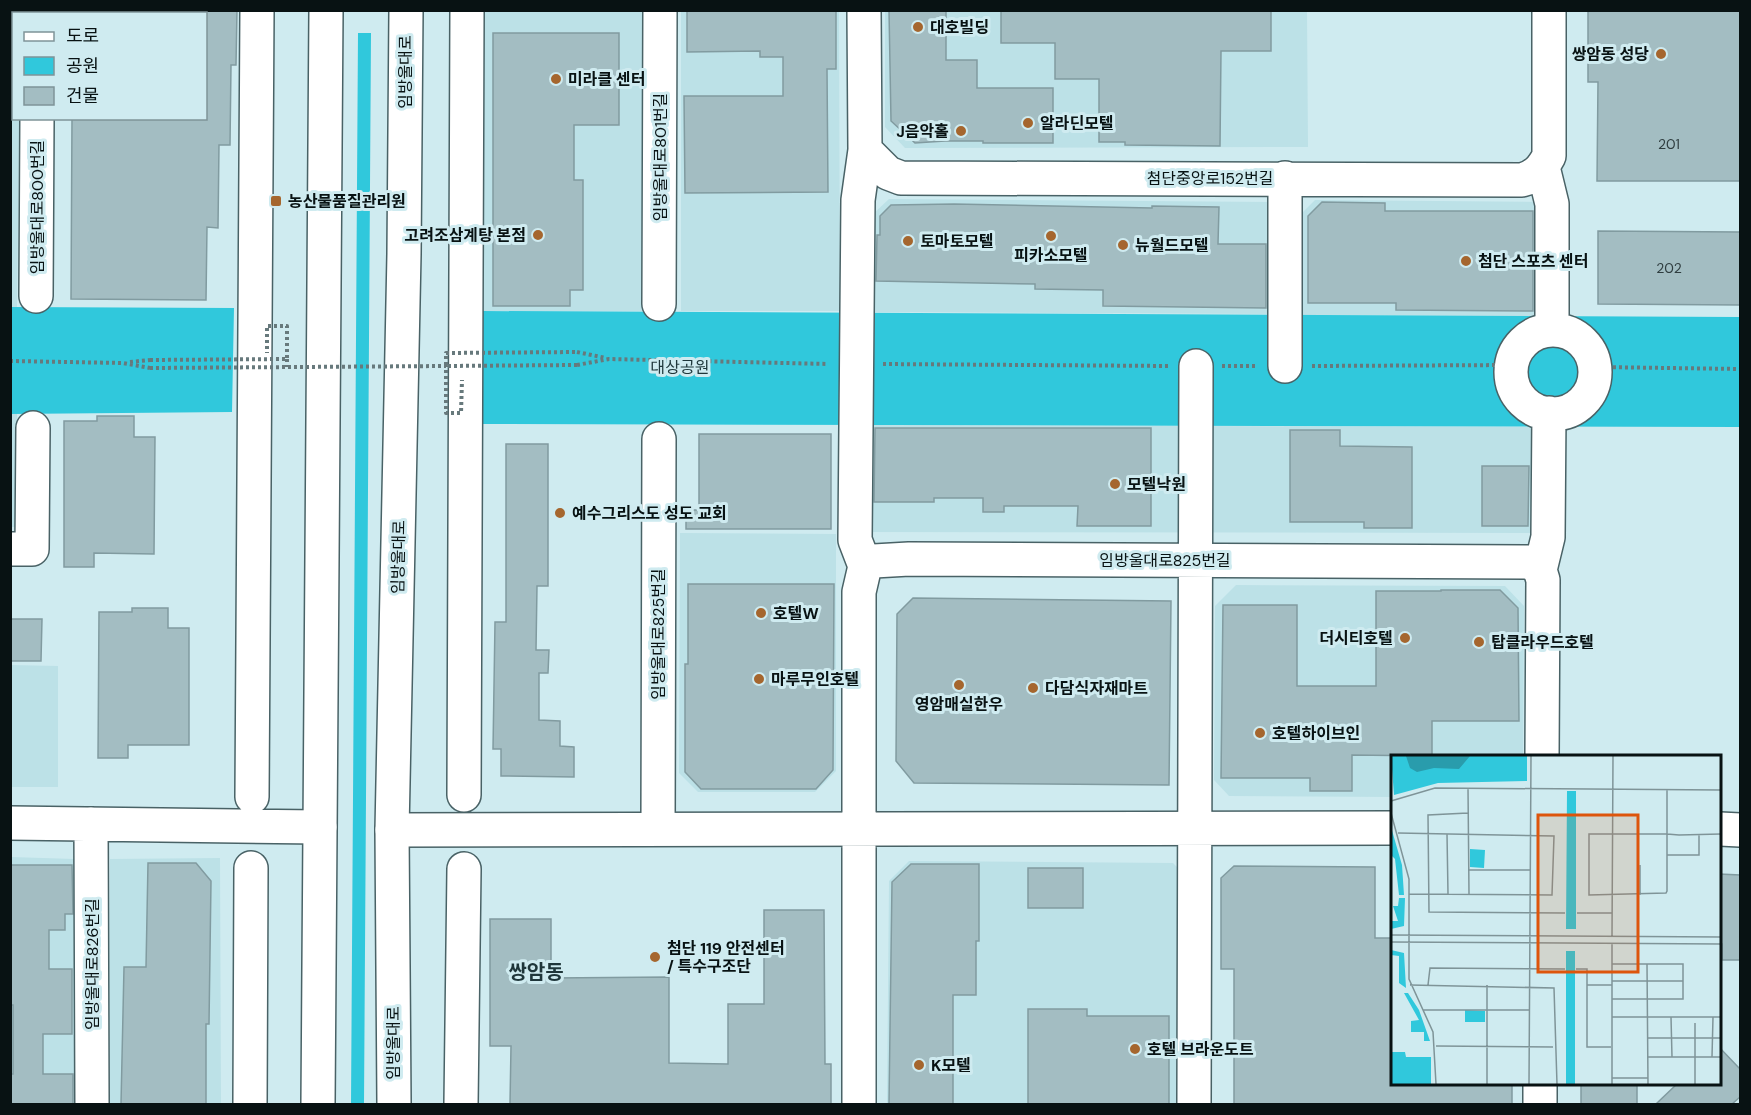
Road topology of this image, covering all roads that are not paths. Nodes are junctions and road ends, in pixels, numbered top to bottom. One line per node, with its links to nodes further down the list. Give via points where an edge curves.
1 (257, 10): 26 (street)
2 (326, 10): 29 (street)
3 (406, 10): 35 (street, 임방울대로)
4 (467, 10): 25 (street)
5 (660, 10): 13 (street, 임방울대로801번길)
6 (864, 10): 9 (street)
7 (1549, 10): 10 (street, via 1550,143)
8 (37, 120): 12 (street, 임방울대로800번길)
9 (865, 150): 11 (street, 첨단중앙로152번길, via 888,173 901,178); 22 (street, via 858,200 855,364 855,540)
10 (1543, 167): 11 (street, 첨단중앙로152번길, via 1534,177 1522,180); 14 (street, via 1552,204)
11 (1285, 178): 16 (street)
12 (36, 296)
13 (659, 304)
14 (1552, 330): 17 (street, via 1531,336 1522,344 1515,354 1511,377 1521,399 1530,407); 17 (street, via 1566,332 1585,345 1591,355 1594,379 1584,400 1575,408)
15 (1196, 366): 21 (street)
16 (1285, 366)
17 (1549, 413): 23 (street, via 1548,537)
18 (33, 428): 20 (street, via 32,549)
19 (659, 439): 32 (street, 임방울대로825번길)
20 (10, 549)
21 (1196, 560): 22 (street, 임방울대로825번길, via 886,559); 23 (street, 임방울대로825번길, via 1515,561 1531,562); 33 (street)
22 (865, 566): 30 (street, via 859,592)
23 (1540, 570): 24 (street)
24 (1542, 755)
25 (464, 795)
26 (252, 797)
27 (10, 823): 28 (street)
28 (91, 824): 29 (street); 40 (street, 임방울대로826번길)
29 (320, 827): 42 (street)
30 (859, 828): 32 (street); 33 (street); 45 (street)
31 (1391, 828): 33 (street)
32 (658, 829): 35 (street)
33 (1196, 829): 46 (street)
34 (1721, 829): 36 (street)
35 (392, 830): 43 (street, 임방울대로)
36 (1740, 830)
37 (251, 868): 41 (street)
38 (464, 869): 44 (street)
39 (1540, 1085): 47 (street)
40 (92, 1104)
41 (250, 1104)
42 (318, 1104)
43 (394, 1104)
44 (461, 1104)
45 (859, 1104)
46 (1194, 1104)
47 (1540, 1104)

